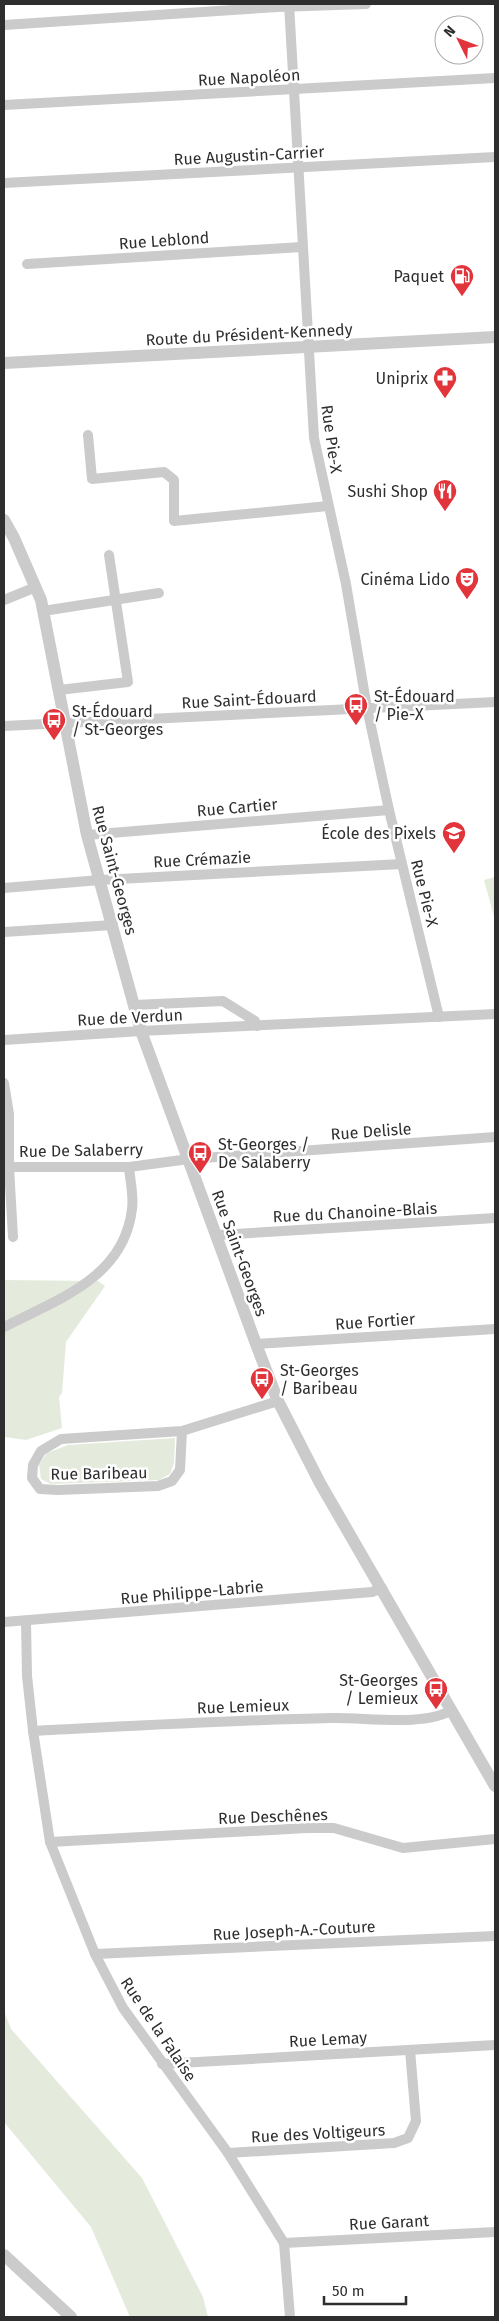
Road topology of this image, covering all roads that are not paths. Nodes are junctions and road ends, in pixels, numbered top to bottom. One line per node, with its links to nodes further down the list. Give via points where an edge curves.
1 (366, 4): 2 (street)
2 (289, 6): 3 (street); 5 (street, Rue Pie-X)
3 (4, 26)
4 (495, 78): 5 (street, Rue Napoléon)
5 (295, 89): 6 (street, Rue Napoléon); 8 (street, Rue Pie-X)
6 (4, 105)
7 (495, 157): 8 (street, Rue Augustin-Carrier)
8 (299, 167): 9 (street, Rue Augustin-Carrier); 10 (street, Rue Pie-X)
9 (4, 183)
10 (302, 246): 11 (street, Rue Leblond); 13 (street, Rue Pie-X)
11 (27, 264)
12 (495, 337): 13 (street, Route du Président-Kennedy)
13 (307, 347): 14 (street, Route du Président-Kennedy); 16 (street, Rue Pie-X, via 314,438)
14 (4, 362)
15 (88, 435): 16 (street, via 92,479 164,472 174,480 174,521)
16 (328, 506): 26 (street, Rue Pie-X, via 346,584)
17 (4, 520): 19 (street, Rue Saint-Georges)
18 (108, 555): 22 (street)
19 (36, 587): 21 (street); 23 (street, Rue Saint-Georges)
20 (159, 593): 22 (street)
21 (4, 600)
22 (115, 600): 23 (street); 24 (street, via 128,682)
23 (43, 611): 24 (street, Rue Saint-Georges)
24 (59, 690): 27 (street, Rue Saint-Georges)
25 (495, 702): 26 (street, Rue Saint-Édouard)
26 (367, 708): 27 (street, Rue Saint-Édouard); 29 (street, Rue Pie-X)
27 (66, 723): 28 (street, Rue Saint-Édouard); 30 (street, Rue Saint-Georges)
28 (4, 726)
29 (389, 810): 30 (street, Rue Cartier); 31 (street, Rue Pie-X)
30 (87, 835): 32 (street, Rue Saint-Georges)
31 (402, 864): 32 (street, Rue Crémazie); 38 (street, Rue Pie-X)
32 (100, 880): 33 (street, Rue Crémazie); 34 (street, Rue Saint-Georges)
33 (4, 888)
34 (113, 925): 35 (street); 36 (street, Rue Saint-Georges)
35 (4, 932)
36 (134, 1005): 39 (street, Rue de Verdun, via 223,1001 255,1021); 40 (street, Rue Saint-Georges)
37 (495, 1014): 38 (street, Rue de Verdun)
38 (439, 1017): 39 (street, Rue de Verdun)
39 (257, 1026): 40 (street, Rue de Verdun)
40 (141, 1031): 41 (street, Rue de Verdun); 44 (street, Rue Saint-Georges)
41 (4, 1040)
42 (4, 1083): 45 (street, via 9,1114)
43 (495, 1138): 44 (street, Rue Delisle)
44 (189, 1160): 46 (street, Rue De Salaberry); 48 (street, Rue Saint-Georges)
45 (6, 1167): 46 (street, Rue De Salaberry); 49 (street)
46 (128, 1167): 50 (street, via 132,1208 126,1238 108,1266 78,1289)
47 (495, 1218): 48 (street, Rue du Chanoine-Blais)
48 (218, 1235): 52 (street, Rue Saint-Georges)
49 (13, 1237)
50 (4, 1327)
51 (495, 1329): 52 (street, Rue Fortier)
52 (256, 1344): 53 (street, Rue Saint-Georges)
53 (278, 1402): 54 (street, Rue Baribeau); 55 (street, Rue Saint-Georges, via 320,1483)
54 (182, 1431): 54 (street, Rue Baribeau, via 60,1439 41,1451 33,1465 32,1478 40,1489 158,1486 172,1481 180,1470)
55 (382, 1588): 57 (street, Rue Philippe-Labrie, via 372,1592); 58 (street, Rue Saint-Georges)
56 (4, 1622): 57 (street, Rue Philippe-Labrie)
57 (26, 1622): 59 (street, Rue de la Falaise)
58 (452, 1710): 59 (street, Rue Lemieux, via 410,1720 334,1718); 60 (street, Rue Saint-Georges)
59 (33, 1731): 62 (street, Rue de la Falaise)
60 (495, 1786)
61 (495, 1839): 62 (street, Rue Deschênes, via 403,1848 334,1828 307,1828)
62 (50, 1842): 64 (street, Rue de la Falaise)
63 (495, 1936): 64 (street, Rue Joseph-A.-Couture)
64 (95, 1954): 67 (street, Rue de la Falaise, via 123,2008)
65 (495, 2045): 66 (street, Rue Lemay)
66 (410, 2050): 67 (street, Rue Lemay); 68 (street, Rue des Voltigeurs, via 416,2120 408,2138 394,2143)
67 (162, 2064): 68 (street, Rue de la Falaise)
68 (228, 2153): 70 (street, Rue de la Falaise)
69 (495, 2232): 70 (street, Rue Garant)
70 (284, 2243): 73 (street, Rue de la Falaise)
71 (4, 2255): 72 (street)
72 (71, 2317)
73 (290, 2317)

